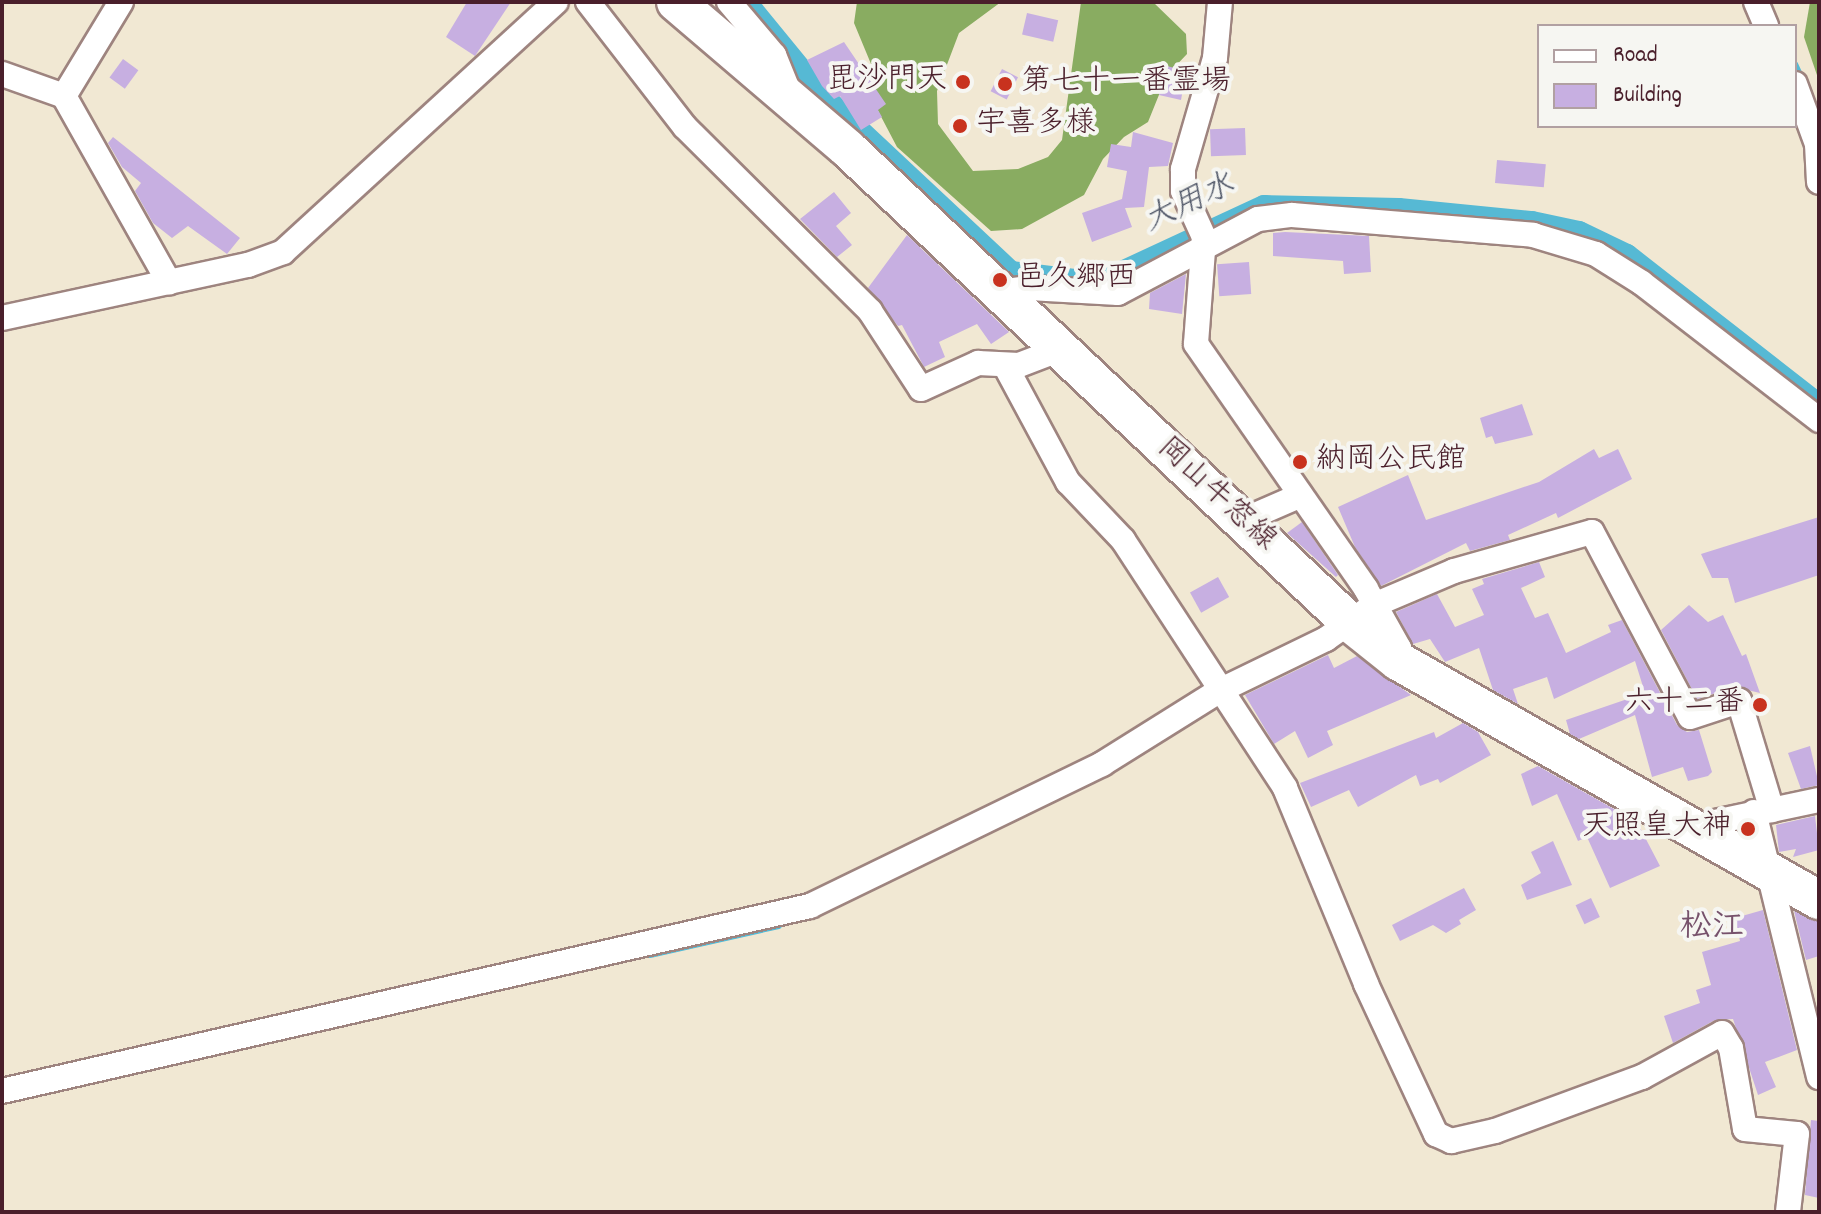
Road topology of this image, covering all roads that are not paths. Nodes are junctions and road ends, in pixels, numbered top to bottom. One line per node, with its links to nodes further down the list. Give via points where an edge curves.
1 (121, 2): 11 (street)
2 (556, 2): 15 (street, via 283,252)
3 (588, 2): 19 (street, via 685,127 870,311 921,389 978,363)
4 (676, 2): 12 (main road, 岡山牛窓線)
5 (729, 2): 12 (street, via 774,55)
6 (1220, 2): 14 (street, via 1215,58 1183,169 1183,191)
7 (1756, 2): 8 (street)
8 (1765, 24)
9 (2, 74): 11 (street)
10 (1797, 89): 13 (street, via 1817,144)
11 (64, 96): 15 (street)
12 (791, 97): 16 (main road, 岡山牛窓線)
13 (1819, 182)
14 (1203, 236): 16 (street, via 1118,293 1029,288); 20 (street, via 1292,215 1562,231 1642,283); 21 (street, via 1194,321 1200,357)
15 (169, 282): 17 (street)
16 (999, 292): 18 (main road, 岡山牛窓線)
17 (2, 318)
18 (1058, 350): 19 (street); 22 (main road, 岡山牛窓線)
19 (1006, 367): 24 (street, via 1068,482 1123,540)
20 (1819, 420)
21 (1301, 495): 22 (street, via 1253,516); 23 (street)
22 (1246, 525): 23 (main road, 岡山牛窓線)
23 (1362, 614): 24 (street); 26 (street, via 1454,571 1592,532 1690,717 1739,701); 27 (main road, 岡山牛窓線, via 1398,661)
24 (1219, 691): 31 (street, via 1102,764 810,906); 32 (street, via 1285,788 1366,984 1436,1134 1451,1141 1495,1131 1642,1077 1722,1033 1731,1048 1745,1129 1797,1134)
25 (1819, 800): 26 (street)
26 (1763, 811): 27 (street, via 1710,823); 28 (street)
27 (1702, 836): 28 (main road, 岡山牛窓線)
28 (1769, 873): 29 (main road, 岡山牛窓線); 30 (street)
29 (1819, 900)
30 (1819, 1077)
31 (2, 1091)
32 (1788, 1212)

